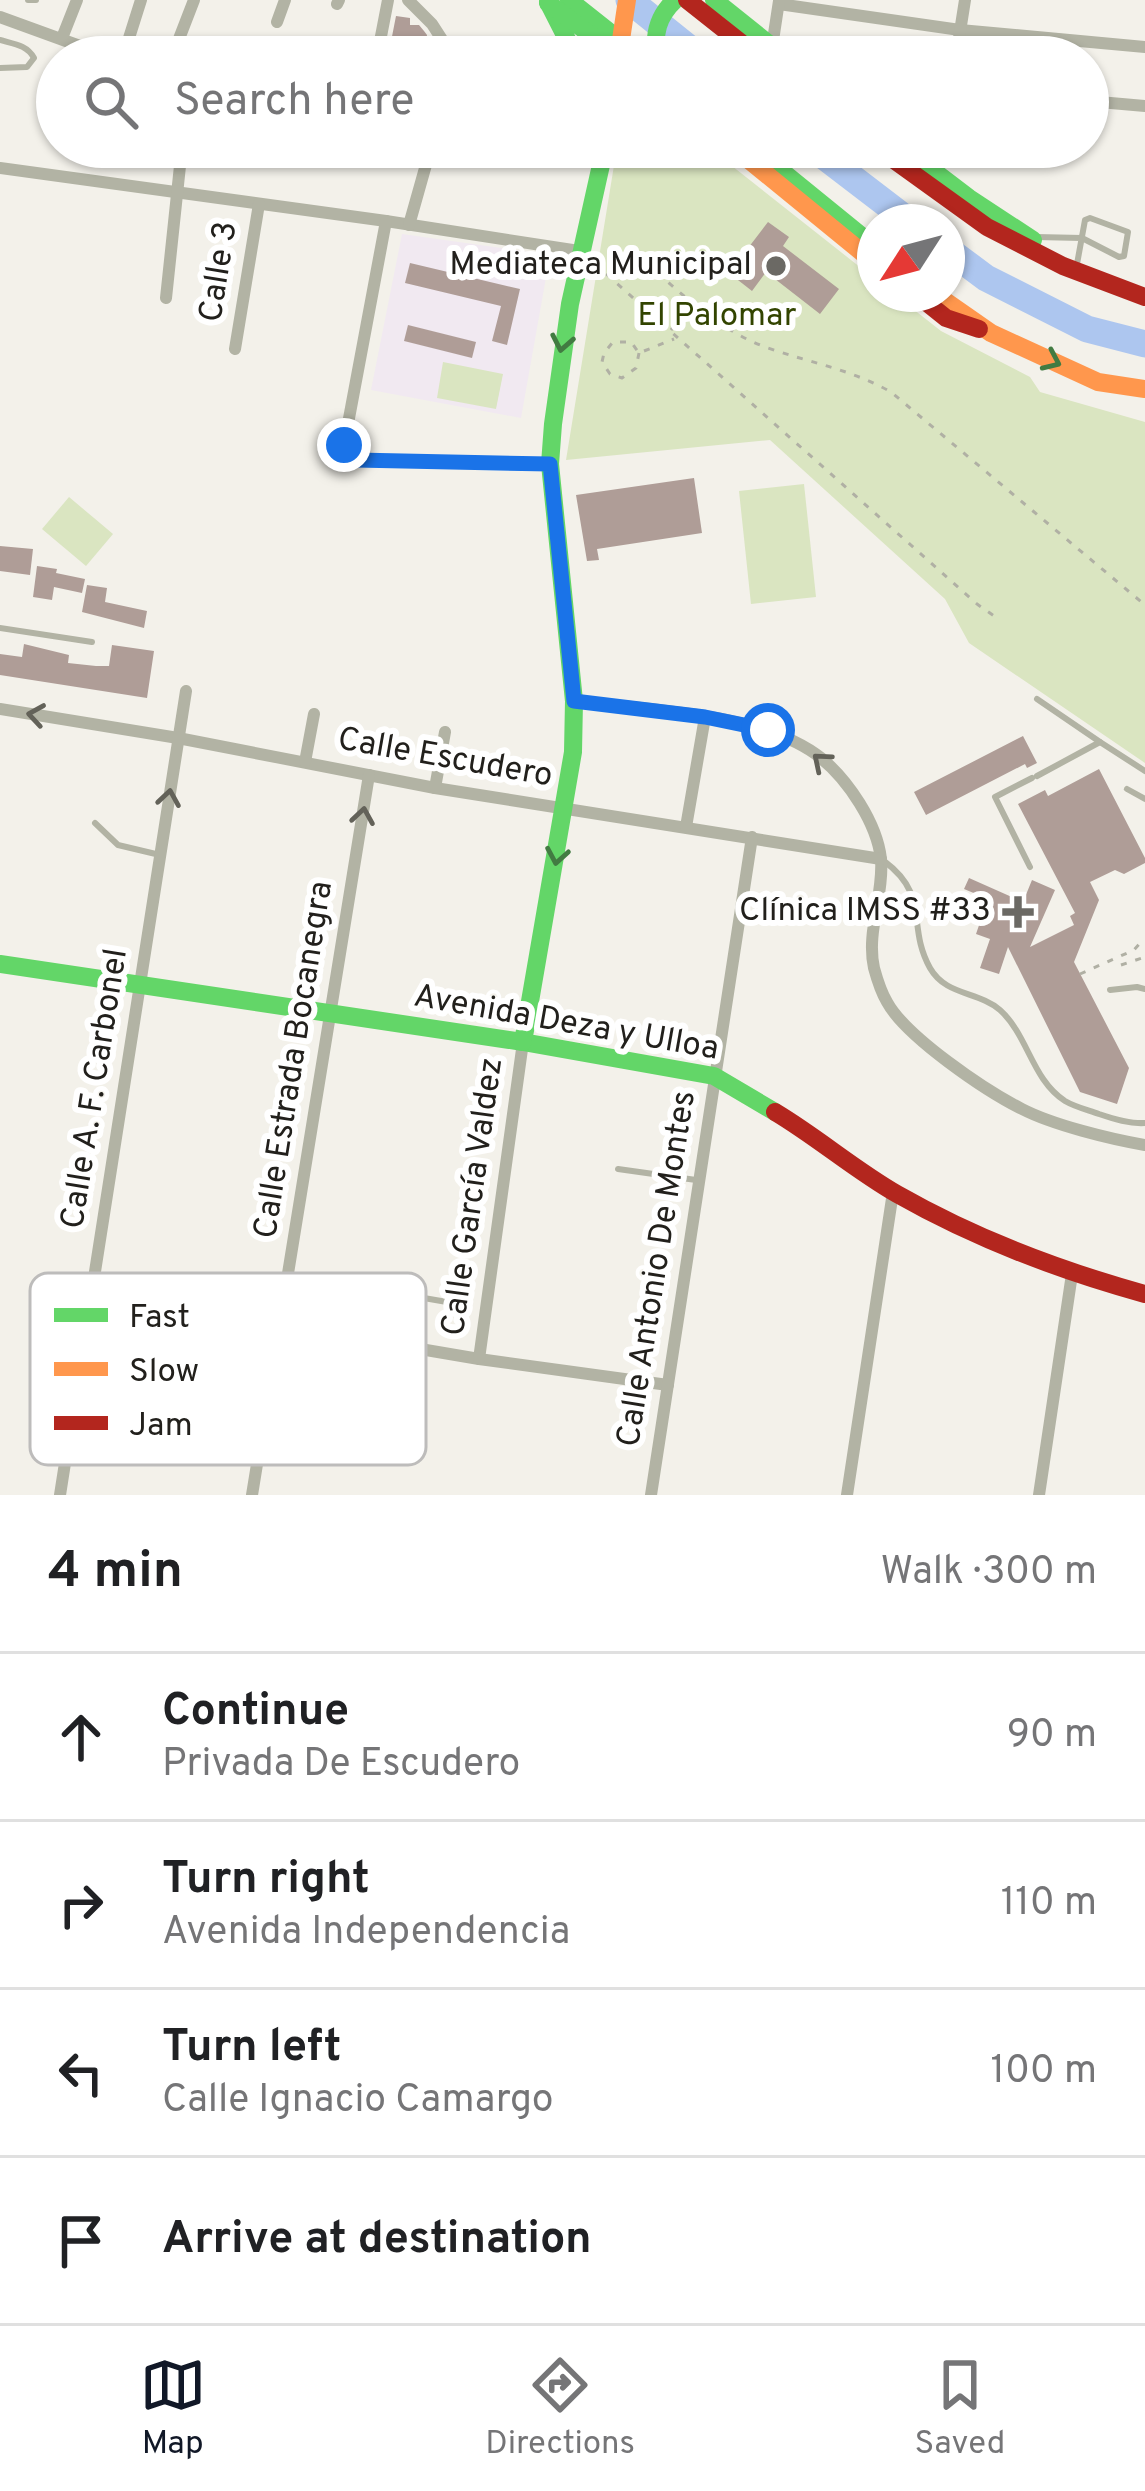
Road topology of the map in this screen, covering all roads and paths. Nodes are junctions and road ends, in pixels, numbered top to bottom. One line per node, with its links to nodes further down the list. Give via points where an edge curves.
1 (77, 0): 18 (street)
2 (141, 0): 19 (street)
3 (194, 0): 20 (street)
4 (285, 0): 15 (street)
5 (388, 0): 22 (street)
6 (408, 0): 23 (street)
7 (569, 0): 27 (main road)
8 (627, 0): 26 (main road)
9 (714, 0): 30 (main road)
10 (965, 0): 16 (street)
11 (546, 1): 24 (main road); 25 (main road)
12 (676, 2): 28 (main road); 29 (main road)
13 (779, 2): 16 (street); 31 (street)
14 (0, 17): 17 (street)
15 (278, 22): 21 (path)
16 (960, 30): 32 (street); 33 (street)
17 (56, 36)
18 (63, 36)
19 (130, 36)
20 (180, 36)
21 (274, 36)
22 (381, 36)
23 (440, 36)
24 (565, 36)
25 (593, 36)
26 (622, 36)
27 (624, 36)
28 (656, 36)
29 (739, 36)
30 (753, 36)
31 (774, 36)
32 (959, 36)
33 (1025, 36)
34 (0, 40): 37 (lane, via 34,58 27,68)
35 (1109, 44): 36 (street)
36 (1145, 47)
37 (0, 68)
38 (1109, 103): 39 (street)
39 (1145, 106)
40 (0, 168): 50 (street)
41 (180, 168): 50 (street, Calle 3)
42 (425, 168): 53 (street)
43 (599, 168): 58 (main road)
44 (759, 168): 57 (main road)
45 (778, 168): 54 (main road)
46 (904, 168): 60 (main road, via 987,227)
47 (929, 168): 49 (main road)
48 (934, 168): 49 (street)
49 (933, 171): 55 (main road)
50 (178, 194): 51 (street); 62 (street, Calle 3)
51 (259, 204): 52 (street); 69 (street, Calle 3)
52 (386, 221): 53 (street); 72 (street)
53 (410, 225): 58 (street)
54 (857, 233)
55 (1026, 236): 56 (lane); 60 (main road)
56 (1082, 238): 56 (lane, via 1119,257 1129,235 1090,218); 60 (lane)
57 (857, 247)
58 (579, 251): 66 (path); 73 (main road, one-way to 73)
59 (646, 263): 63 (path)
60 (1069, 269): 61 (main road)
61 (1145, 297)
62 (166, 298)
63 (691, 302): 66 (path); 74 (path, via 754,342 891,392)
64 (938, 312): 67 (main road)
65 (958, 312): 67 (main road)
66 (670, 332): 68 (path)
67 (991, 333): 71 (main road, one-way to 71, via 1098,382)
68 (676, 338): 70 (path); 75 (path)
69 (235, 349)
70 (639, 353): 70 (path, via 618,340 602,362 622,378 637,368)
71 (1145, 389)
72 (344, 445): 73 (path, via 356,460)
73 (550, 464): 80 (main road)
74 (1145, 605)
75 (994, 616)
76 (0, 628): 77 (lane)
77 (92, 642)
78 (186, 691): 85 (street, Calle A. F. Carbonel)
79 (1036, 699): 86 (lane)
80 (574, 701): 83 (street); 93 (main road)
81 (0, 709): 85 (street, Calle Escudero, one-way to 81)
82 (314, 714): 87 (street)
83 (705, 717): 95 (street); 98 (street, one-way to 83, via 871,826 822,759 768,730)
84 (445, 732): 90 (street)
85 (178, 738): 87 (street, Calle Escudero); 97 (street, Calle A. F. Carbonel, one-way to 85)
86 (1100, 742): 88 (lane); 99 (lane, via 995,797)
87 (305, 762): 89 (street, Calle Escudero)
88 (1145, 771)
89 (369, 775): 90 (street, Calle Escudero); 108 (street, Calle Estrada Bocanegra, one-way to 89)
90 (435, 788): 93 (street, Calle Escudero)
91 (1127, 789): 92 (lane)
92 (1145, 799)
93 (565, 808): 95 (street, Calle Escudero); 109 (main road, one-way to 109)
94 (95, 823): 97 (lane, via 118,845)
95 (686, 827): 96 (street, Calle Escudero)
96 (752, 837): 98 (street, Calle Escudero); 110 (street, Calle Antonio De Montes)
97 (160, 855): 105 (street, Calle A. F. Carbonel)
98 (880, 859): 111 (lane, via 914,898 922,948 943,984 996,1006 1065,1101); 112 (street, via 875,973 910,1030 1026,1112)
99 (1030, 866)
100 (1142, 941): 104 (path)
101 (1145, 957): 103 (path)
102 (0, 964): 105 (main road, Avenida Deza y Ulloa)
103 (1120, 965)
104 (1081, 974)
105 (140, 983): 108 (main road, Avenida Deza y Ulloa); 116 (street, Calle A. F. Carbonel)
106 (1145, 989): 107 (lane)
107 (1110, 990)
108 (330, 1014): 109 (main road, Avenida Deza y Ulloa); 117 (street, Calle Estrada Bocanegra)
109 (523, 1042): 110 (main road, Avenida Deza y Ulloa); 123 (street, Calle García Valdez)
110 (714, 1076): 114 (street, Calle Antonio De Montes); 115 (main road, Avenida Deza y Ulloa)
111 (1145, 1123)
112 (1145, 1145)
113 (618, 1169): 114 (lane)
114 (700, 1181): 124 (street, Calle Antonio De Montes)
115 (892, 1192): 118 (main road, Avenida Deza y Ulloa); 130 (street)
116 (95, 1273)
117 (288, 1273)
118 (1072, 1274): 119 (main road, Avenida Deza y Ulloa); 131 (street)
119 (1145, 1294)
120 (426, 1299): 121 (lane)
121 (447, 1301)
122 (426, 1349): 123 (street)
123 (479, 1359): 124 (street)
124 (668, 1385): 129 (street, Calle Antonio De Montes)
125 (65, 1465): 127 (street, Calle A. F. Carbonel)
126 (257, 1465): 128 (street, Calle Estrada Bocanegra)
127 (60, 1495)
128 (252, 1495)
129 (651, 1495)
130 (847, 1495)
131 (1040, 1495)

